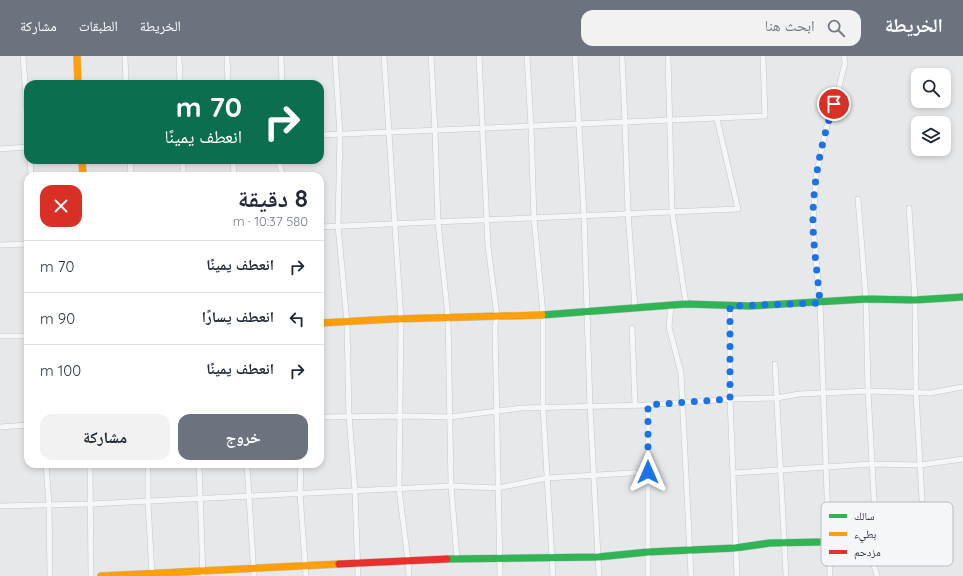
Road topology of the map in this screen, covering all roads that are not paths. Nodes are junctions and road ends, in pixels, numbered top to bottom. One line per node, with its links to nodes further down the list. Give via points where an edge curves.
1 (23, 56): 17 (street)
2 (77, 56): 18 (street)
3 (125, 56): 19 (street)
4 (179, 56): 20 (street)
5 (227, 56): 21 (street)
6 (281, 56): 22 (street)
7 (335, 56): 31 (street)
8 (384, 56): 30 (street)
9 (432, 56): 29 (street)
10 (479, 56): 28 (street)
11 (527, 56): 27 (street)
12 (575, 56): 26 (street)
13 (622, 56): 25 (street)
14 (668, 56): 24 (street)
15 (763, 56): 23 (street, via 765,116)
16 (844, 56): 51 (street, via 845,63 816,176 813,226)
17 (25, 80)
18 (78, 80)
19 (126, 80)
20 (180, 80)
21 (228, 80)
22 (282, 80)
23 (717, 119): 24 (street); 37 (street, via 738,209)
24 (670, 121): 25 (street); 37 (street)
25 (625, 122): 26 (street); 38 (street)
26 (578, 124): 27 (street); 39 (street)
27 (531, 126): 28 (street); 40 (street)
28 (482, 129): 29 (street); 41 (street)
29 (435, 131): 30 (street); 42 (street)
30 (389, 133): 31 (street); 43 (street)
31 (340, 135): 32 (street); 44 (street)
32 (324, 136)
33 (24, 147): 34 (street)
34 (0, 149)
35 (858, 199): 49 (street)
36 (908, 208): 50 (street)
37 (672, 212): 38 (street); 52 (street)
38 (628, 213): 39 (street); 55 (street)
39 (584, 215): 40 (street); 56 (street)
40 (534, 218): 41 (street); 57 (street)
41 (487, 220): 42 (street); 58 (street)
42 (438, 222): 43 (street); 59 (street)
43 (394, 224): 44 (street); 60 (street)
44 (338, 226): 45 (street); 61 (street)
45 (324, 227)
46 (24, 244): 47 (street)
47 (0, 245)
48 (963, 298): 50 (street)
49 (866, 299): 50 (street); 51 (street); 68 (street)
50 (914, 300): 70 (street)
51 (820, 303): 54 (street); 69 (street)
52 (686, 304): 53 (street); 54 (street)
53 (671, 306): 55 (street); 73 (street, via 670,328 681,373)
54 (730, 306): 72 (street)
55 (635, 308): 56 (street)
56 (588, 312): 57 (street); 76 (street)
57 (543, 314): 58 (street); 77 (street)
58 (497, 316): 59 (street); 78 (street)
59 (448, 317): 60 (street); 82 (street)
60 (401, 319): 61 (street); 80 (street)
61 (347, 322): 62 (street); 79 (street)
62 (324, 323)
63 (632, 328): 74 (street)
64 (0, 336): 65 (street)
65 (24, 336)
66 (775, 364): 71 (street)
67 (963, 387): 70 (street)
68 (868, 391): 69 (street); 70 (street); 86 (street)
69 (824, 394): 71 (street, via 799,394); 94 (street)
70 (916, 394): 87 (street)
71 (777, 398): 72 (street); 95 (street)
72 (730, 399): 73 (street); 97 (street)
73 (683, 403): 75 (street); 117 (street)
74 (635, 405): 75 (street); 76 (street)
75 (648, 405): 96 (street)
76 (590, 406): 77 (street); 98 (street)
77 (543, 408): 78 (street); 99 (street)
78 (496, 411): 82 (street); 101 (street)
79 (350, 416): 80 (street); 81 (street); 103 (street)
80 (399, 416): 82 (street); 102 (street)
81 (324, 417)
82 (449, 417): 100 (street)
83 (24, 425): 84 (street)
84 (0, 427)
85 (963, 459): 87 (street)
86 (872, 464): 87 (street); 94 (street); 110 (street)
87 (920, 465): 107 (street)
88 (46, 468): 112 (street)
89 (90, 468): 111 (street)
90 (148, 468): 108 (street)
91 (199, 468): 106 (street)
92 (247, 468): 105 (street)
93 (301, 468): 104 (street)
94 (826, 468): 95 (street); 109 (street)
95 (781, 471): 97 (street); 114 (street)
96 (648, 472): 98 (street); 118 (street)
97 (733, 473): 116 (street)
98 (594, 475): 99 (street); 119 (street)
99 (547, 478): 101 (street); 121 (street)
100 (451, 486): 101 (street); 102 (street); 122 (street)
101 (498, 488): 120 (street)
102 (400, 489): 103 (street); 123 (street)
103 (355, 491): 104 (street); 124 (street)
104 (300, 494): 105 (street); 125 (street)
105 (248, 497): 106 (street); 128 (street)
106 (201, 499): 108 (street); 129 (street)
107 (922, 499)
108 (148, 502): 111 (street); 130 (street)
109 (827, 502)
110 (874, 502)
111 (90, 504): 112 (street); 132 (street)
112 (49, 505): 113 (street); 131 (street)
113 (0, 506)
114 (785, 542): 115 (street); 116 (street); 143 (street)
115 (821, 542)
116 (736, 548): 117 (street); 142 (street)
117 (690, 551): 118 (street); 141 (street)
118 (648, 552): 119 (street); 140 (street)
119 (598, 557): 121 (street); 139 (street)
120 (499, 558): 121 (street); 122 (street); 137 (street)
121 (552, 558): 138 (street)
122 (457, 559): 123 (street)
123 (408, 560): 124 (street); 136 (street)
124 (357, 563): 125 (street); 135 (street)
125 (306, 566): 128 (street); 134 (street)
126 (829, 566): 144 (street)
127 (874, 566): 145 (street)
128 (254, 572): 129 (street)
129 (202, 573): 130 (street)
130 (152, 575): 133 (street)
131 (50, 576)
132 (90, 576)
133 (101, 576)
134 (306, 576)
135 (358, 576)
136 (409, 576)
137 (500, 576)
138 (553, 576)
139 (599, 576)
140 (648, 576)
141 (691, 576)
142 (737, 576)
143 (786, 576)
144 (830, 576)
145 (876, 576)

